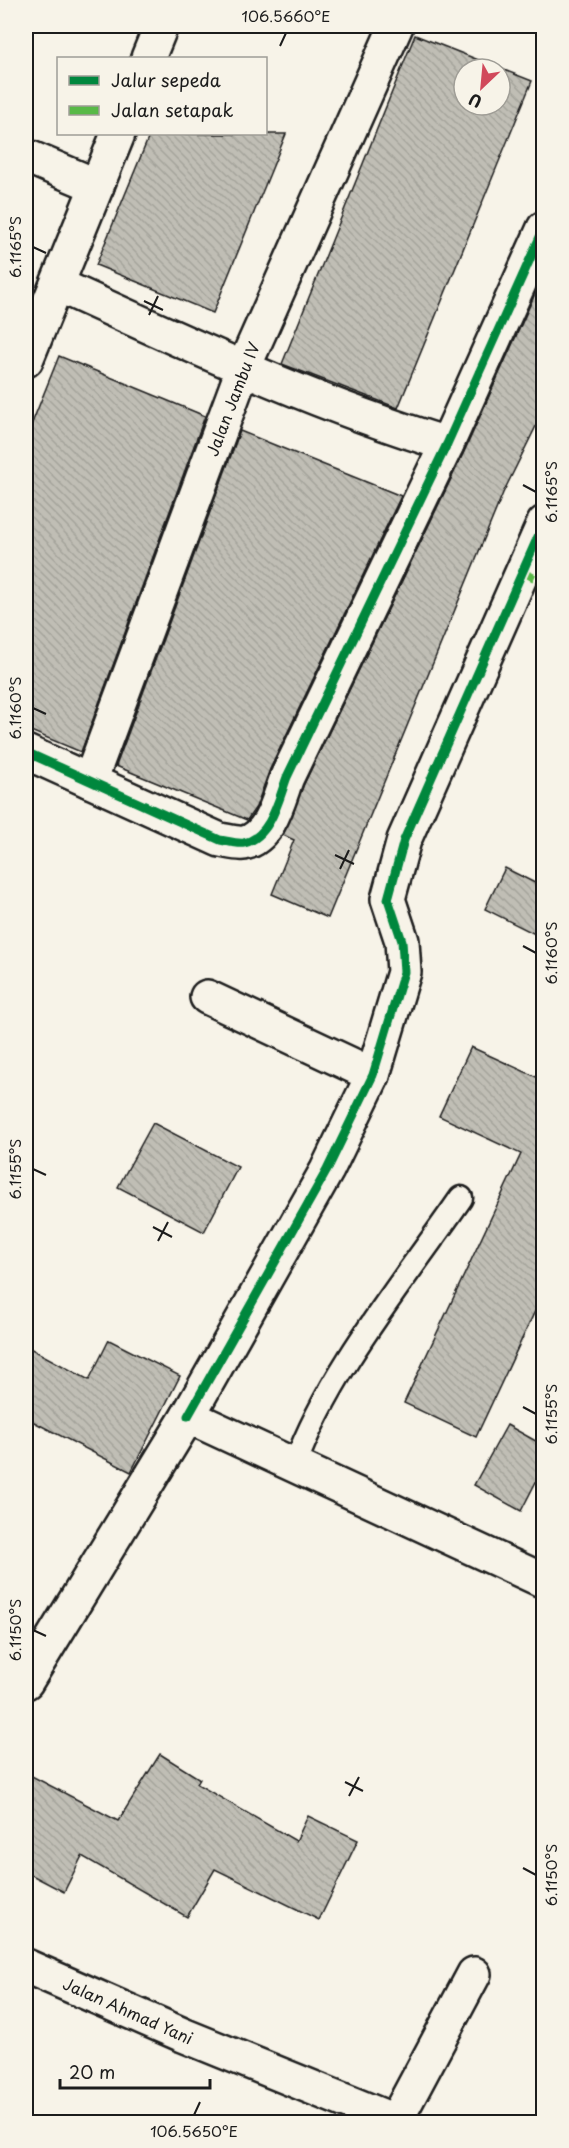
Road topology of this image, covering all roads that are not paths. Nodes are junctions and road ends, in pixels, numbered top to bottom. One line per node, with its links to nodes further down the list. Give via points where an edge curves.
1 (161, 26): 3 (street)
2 (396, 26): 10 (street, Jalan Jambu IV)
3 (148, 57)
4 (118, 135): 6 (street)
5 (26, 156): 6 (street)
6 (97, 186): 8 (street)
7 (543, 228): 11 (street)
8 (58, 285): 9 (street); 10 (street)
9 (26, 360)
10 (243, 369): 11 (street, via 382,424); 15 (street, Jalan Jambu IV)
11 (447, 444): 15 (street, via 287,777 273,816 256,836 244,843 220,840)
12 (543, 523): 13 (street)
13 (532, 577): 17 (street, via 404,840 388,899 402,941 404,972)
14 (26, 752): 15 (street)
15 (90, 782)
16 (207, 997): 17 (street)
17 (374, 1075): 19 (street, via 327,1170)
18 (461, 1198): 20 (lane, via 338,1377 309,1426)
19 (188, 1416): 20 (street); 22 (street)
20 (295, 1465): 21 (street)
21 (543, 1581)
22 (26, 1682)
23 (26, 1966): 25 (street, Jalan Ahmad Yani)
24 (474, 1974): 25 (street)
25 (396, 2122)

